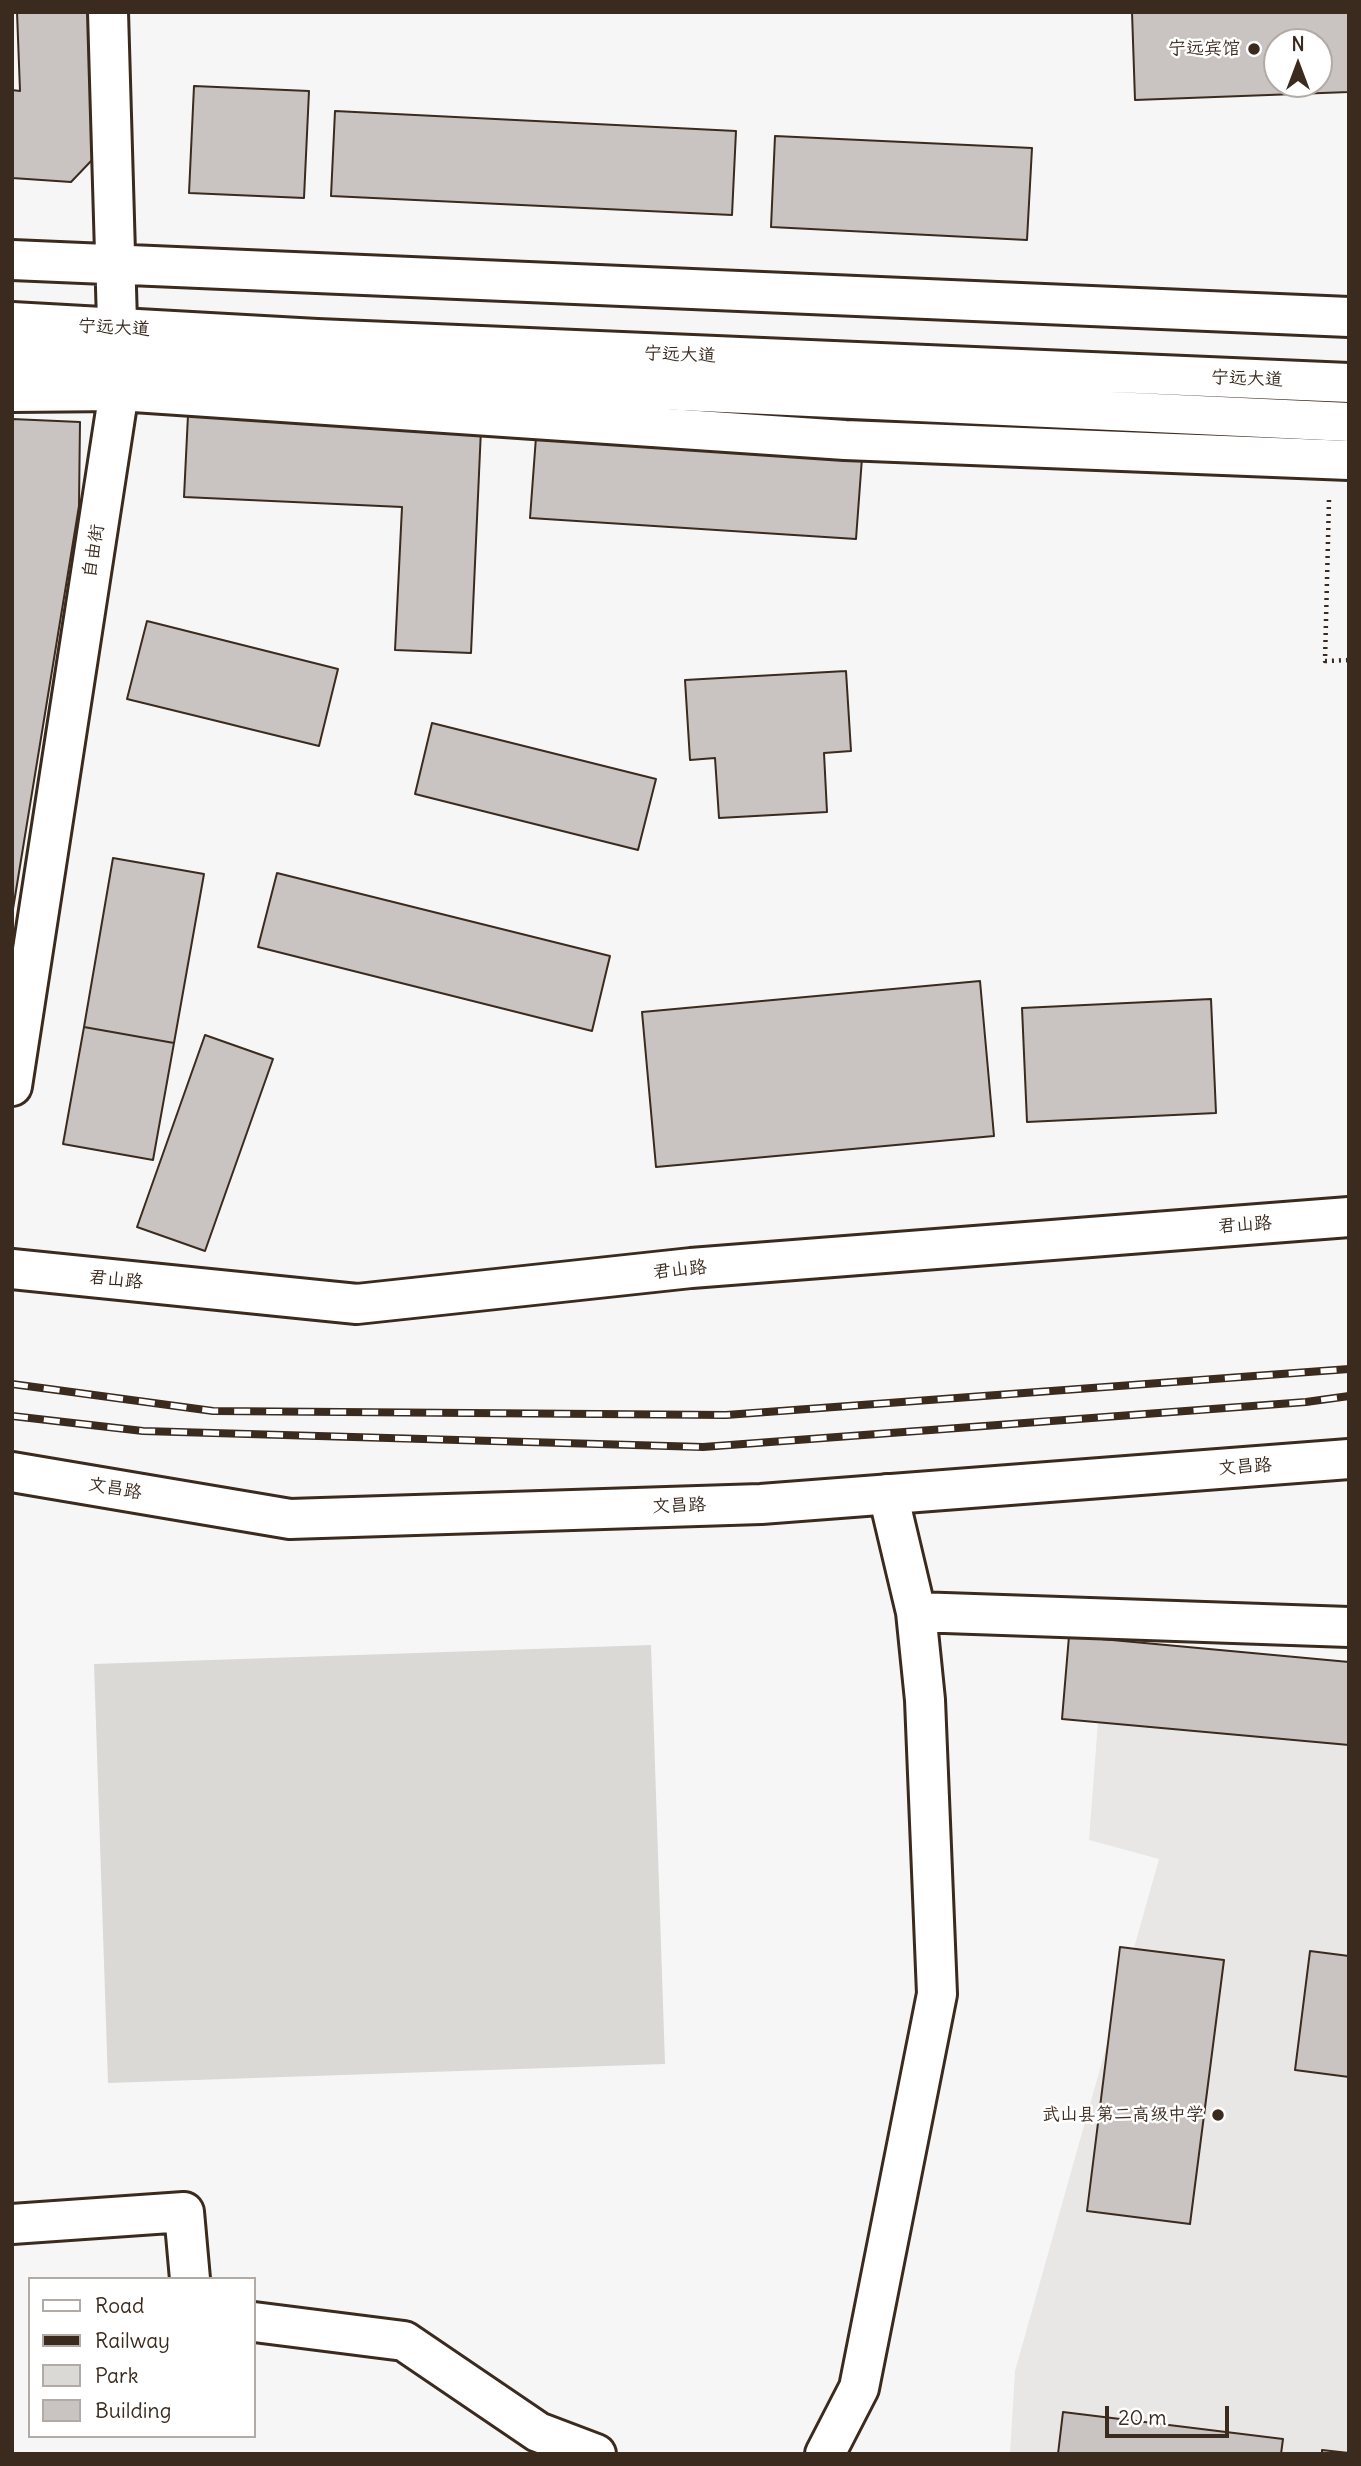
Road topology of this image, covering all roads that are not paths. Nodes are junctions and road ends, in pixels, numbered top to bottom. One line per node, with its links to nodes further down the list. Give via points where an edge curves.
1 (108, 12): 3 (street, 自由街)
2 (12, 260): 3 (street)
3 (115, 263): 4 (street); 6 (street, 自由街)
4 (1349, 317)
5 (12, 322): 6 (street, 宁远大道)
6 (116, 328): 8 (street, 自由街); 9 (street, 宁远大道)
7 (12, 360): 8 (street, 宁远大道)
8 (118, 378): 10 (street); 11 (street, 宁远大道); 12 (street, via 845,440); 13 (street, 自由街)
9 (1349, 383)
10 (12, 392)
11 (1349, 422)
12 (1339, 460)
13 (12, 1086)
14 (1349, 1217): 15 (street, 君山路, via 691,1268 357,1304)
15 (12, 1269)
16 (1349, 1459): 18 (street, 文昌路)
17 (12, 1472): 18 (street, 文昌路, via 290,1519 761,1504)
18 (888, 1494): 19 (street)
19 (916, 1612): 20 (street); 25 (street, via 925,1700 937,1994 859,2388)
20 (1349, 1627)
21 (12, 2224): 22 (street, via 184,2212)
22 (190, 2277)
23 (256, 2322): 24 (street, via 404,2341 538,2432)
24 (596, 2454)
25 (825, 2454)

